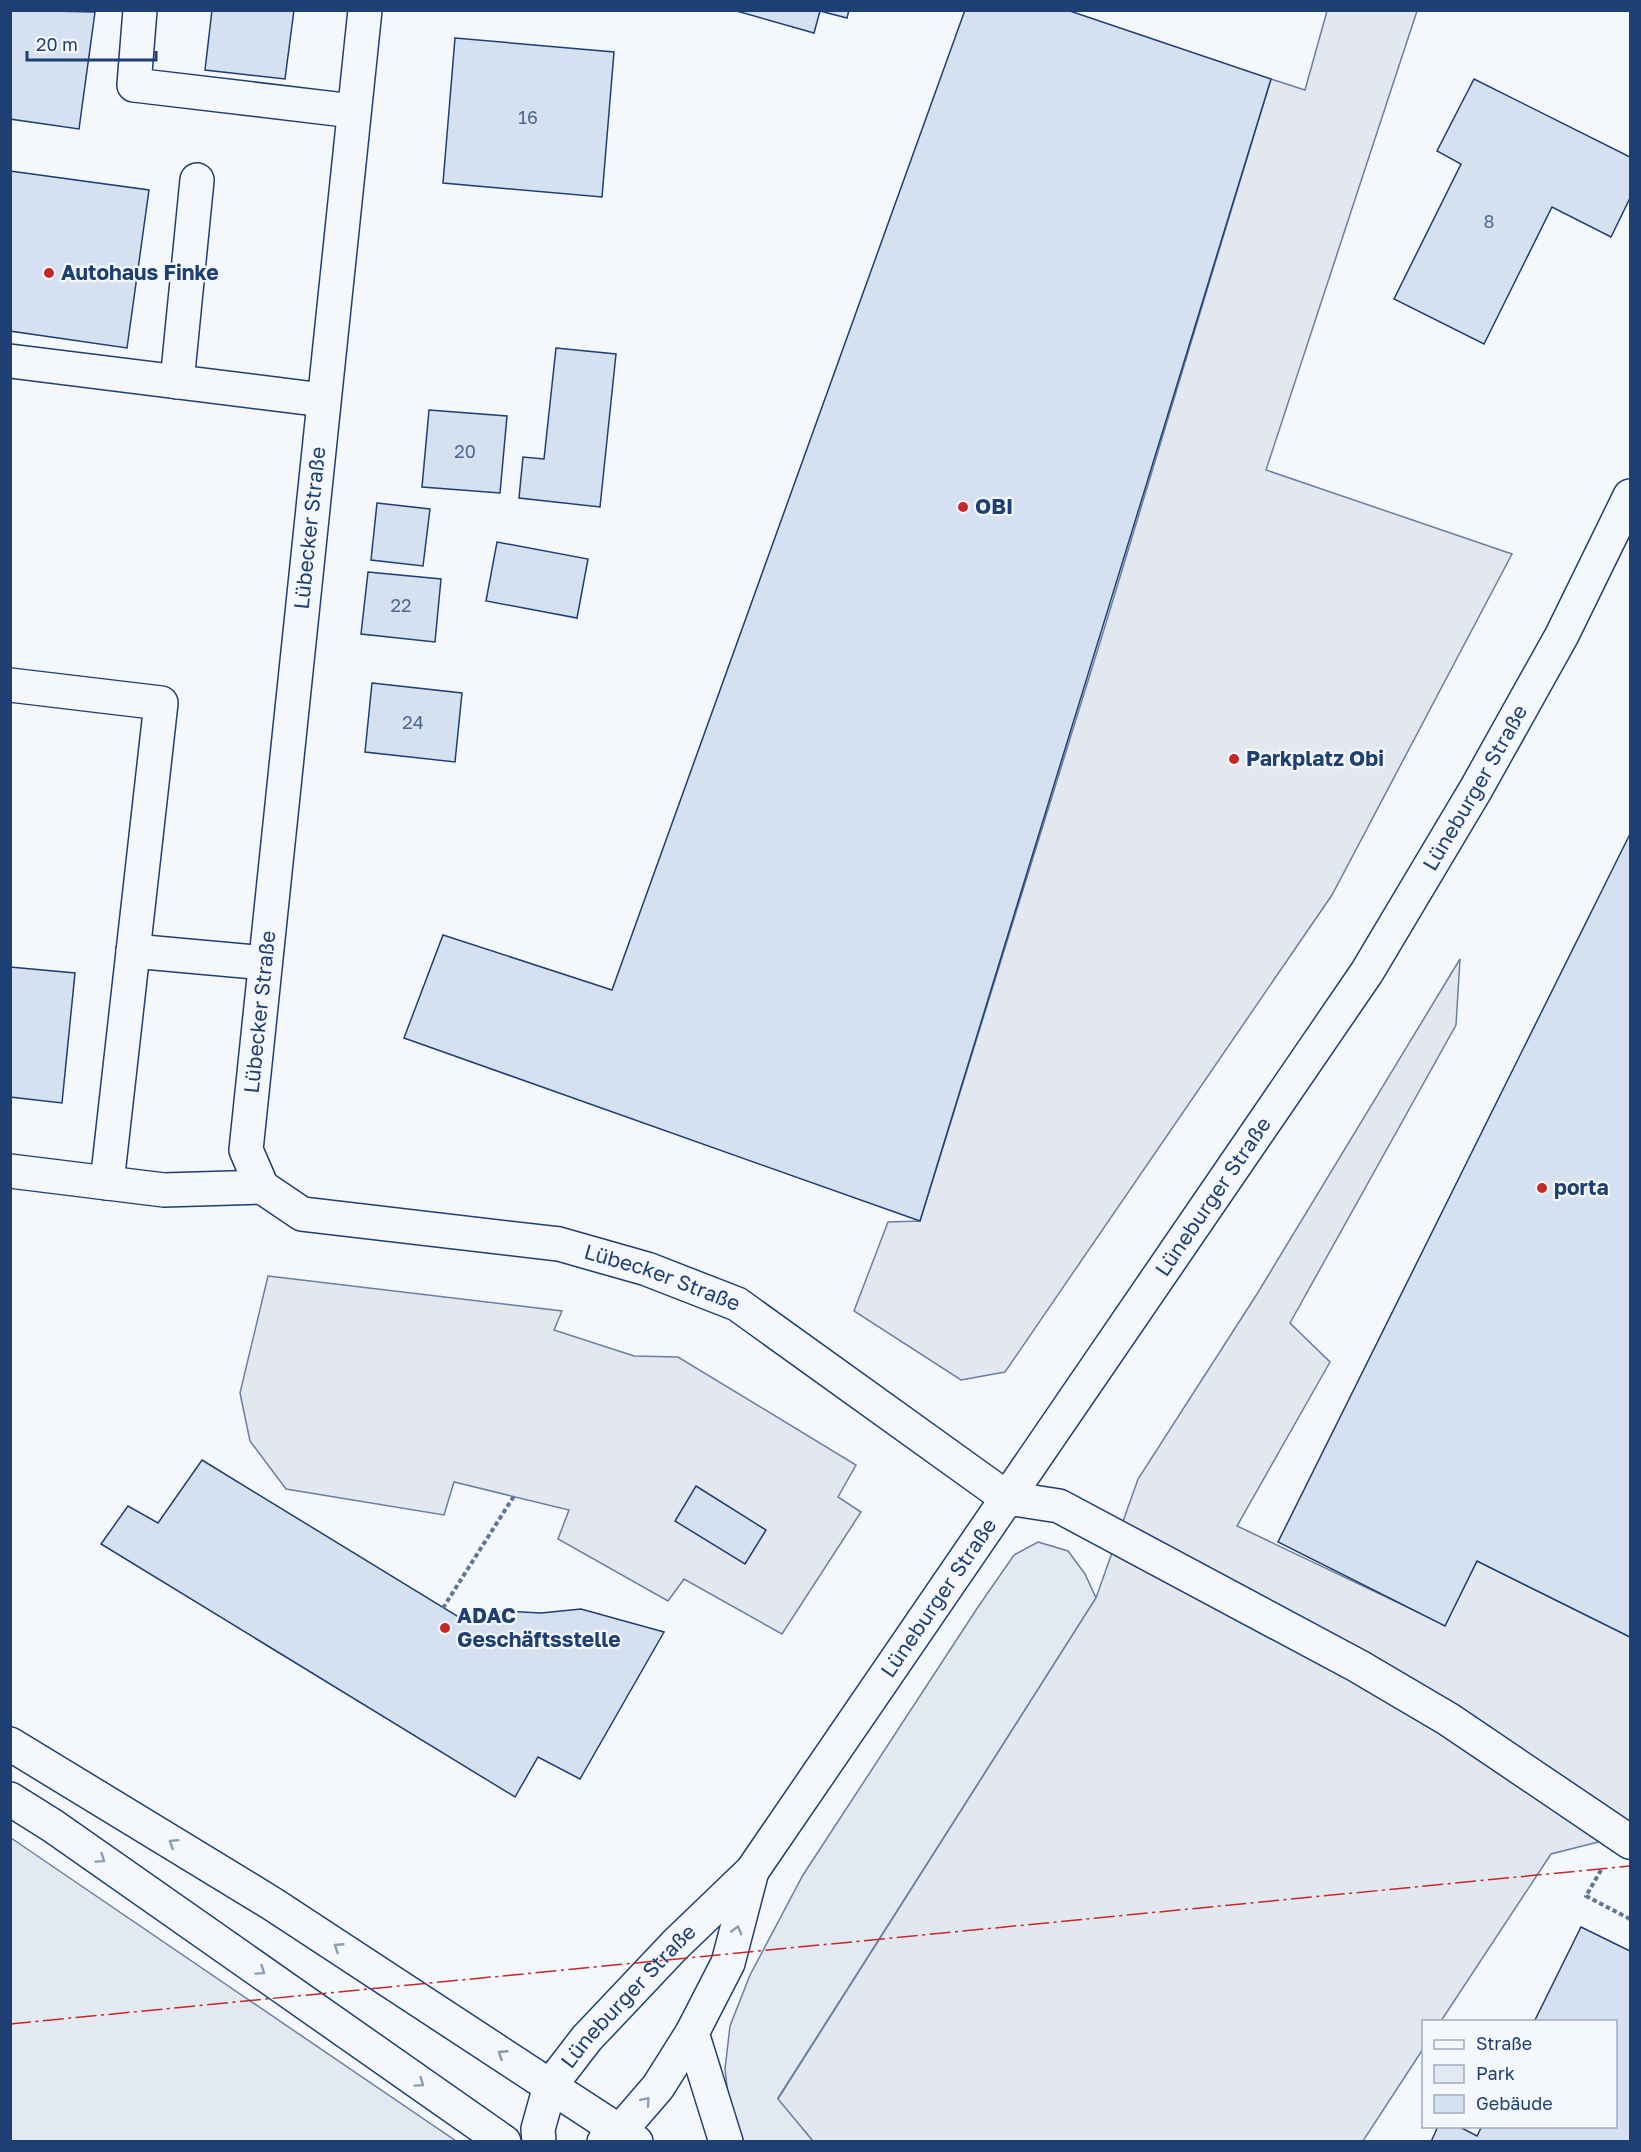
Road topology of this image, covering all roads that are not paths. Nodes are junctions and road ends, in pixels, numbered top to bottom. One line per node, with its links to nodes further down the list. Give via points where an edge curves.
1 (140, 10): 3 (main road, via 134,85)
2 (365, 10): 3 (main road, Lübecker Straße)
3 (353, 111): 7 (main road, Lübecker Straße)
4 (197, 180): 6 (main road)
5 (10, 361): 6 (main road)
6 (177, 382): 7 (main road)
7 (323, 400): 11 (main road, Lübecker Straße)
8 (1630, 496): 15 (main road, Lüneburger Straße, via 1562,635 1367,972)
9 (10, 685): 10 (main road, via 161,703)
10 (133, 951): 11 (main road); 13 (main road)
11 (265, 963): 14 (main road, Lübecker Straße, via 246,1150)
12 (10, 1171): 13 (main road)
13 (107, 1183): 14 (main road, via 164,1190)
14 (262, 1187): 15 (main road, Lübecker Straße, via 302,1214 559,1244 647,1269 737,1304)
15 (1008, 1498): 18 (main road, via 1059,1506 1358,1666 1448,1719); 19 (main road, Lüneburger Straße)
16 (10, 1744): 21 (main road, one-way to 16, via 271,1903)
17 (10, 1799): 23 (main road, one-way to 23)
18 (1625, 1839)
19 (752, 1870): 20 (main road, Lüneburger Straße, one-way to 19, via 728,1963); 21 (main road, Lüneburger Straße, via 587,2038)
20 (692, 2033): 22 (main road, Lüneburger Straße, one-way to 20); 25 (main road)
21 (550, 2086): 22 (main road); 24 (main road, Lüneburger Straße, via 538,2129)
22 (620, 2138)
23 (504, 2142)
24 (539, 2142)
25 (726, 2142)

